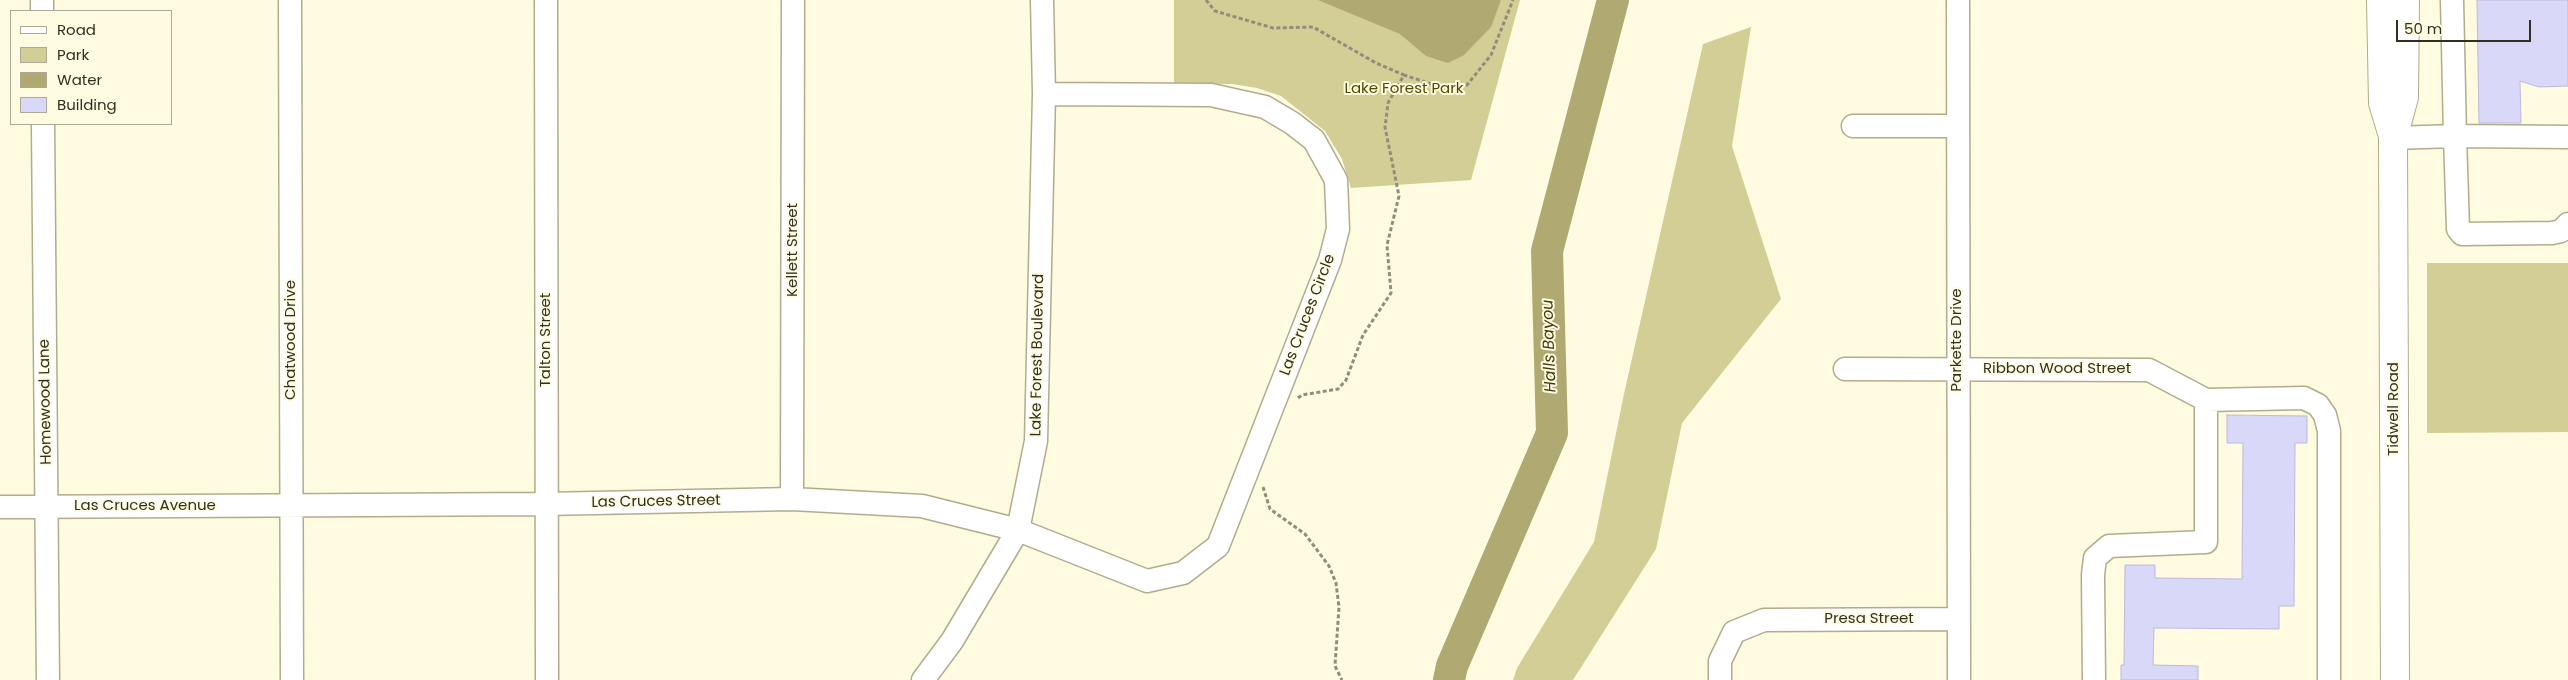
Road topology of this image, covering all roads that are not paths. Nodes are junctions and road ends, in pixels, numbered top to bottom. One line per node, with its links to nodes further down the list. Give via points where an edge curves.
1 (290, 0): 22 (street, Chatwood Drive)
2 (546, 0): 21 (street, Talton Street)
3 (793, 0): 20 (street, Kellett Street)
4 (1042, 0): 9 (street, Lake Forest Boulevard)
5 (1958, 0): 12 (street, Parkette Drive)
6 (2381, 0): 15 (main road, Tidwell Road, via 2383,103)
7 (2405, 0): 15 (main road, Tidwell Road, via 2404,97)
8 (2452, 0): 13 (street)
9 (1044, 94): 25 (street, Lake Forest Boulevard, via 1036,441); 25 (street, Las Cruces Circle, via 1211,95 1265,107 1314,140 1336,180 1338,228 1330,260 1218,546 1183,574 1147,581)
10 (43, 125): 24 (street, Homewood Lane)
11 (1853, 126): 12 (street)
12 (1957, 126): 18 (street, Parkette Drive)
13 (2455, 136): 14 (street); 15 (street); 16 (street, via 2458,229 2462,234 2552,233 2561,231)
14 (2568, 137)
15 (2394, 138): 35 (main road, Tidwell Road)
16 (2568, 224)
17 (1845, 369): 18 (street, Ribbon Wood Street)
18 (1958, 369): 19 (street, Ribbon Wood Street, via 2148,370); 26 (street, Parkette Drive)
19 (2206, 400): 33 (street, via 2206,542 2109,546 2095,558); 34 (street, via 2304,398 2318,404 2325,415 2329,431)
20 (792, 499): 21 (street, Las Cruces Street); 25 (street, Las Cruces Street, via 922,506)
21 (545, 504): 22 (street, Las Cruces Street); 29 (street, Talton Street)
22 (291, 505): 24 (street, Las Cruces Avenue); 28 (street, Chatwood Drive)
23 (0, 507): 24 (street, Las Cruces Avenue)
24 (47, 507): 27 (street, Homewood Lane)
25 (1018, 530): 30 (street, Lake Forest Boulevard, via 952,641)
26 (1958, 619): 31 (street, Presa Street, via 1764,620 1734,632 1720,661); 32 (street, Parkette Drive)
27 (48, 680)
28 (292, 680)
29 (547, 680)
30 (923, 680)
31 (1720, 680)
32 (1959, 680)
33 (2094, 680)
34 (2330, 680)
35 (2395, 680)

